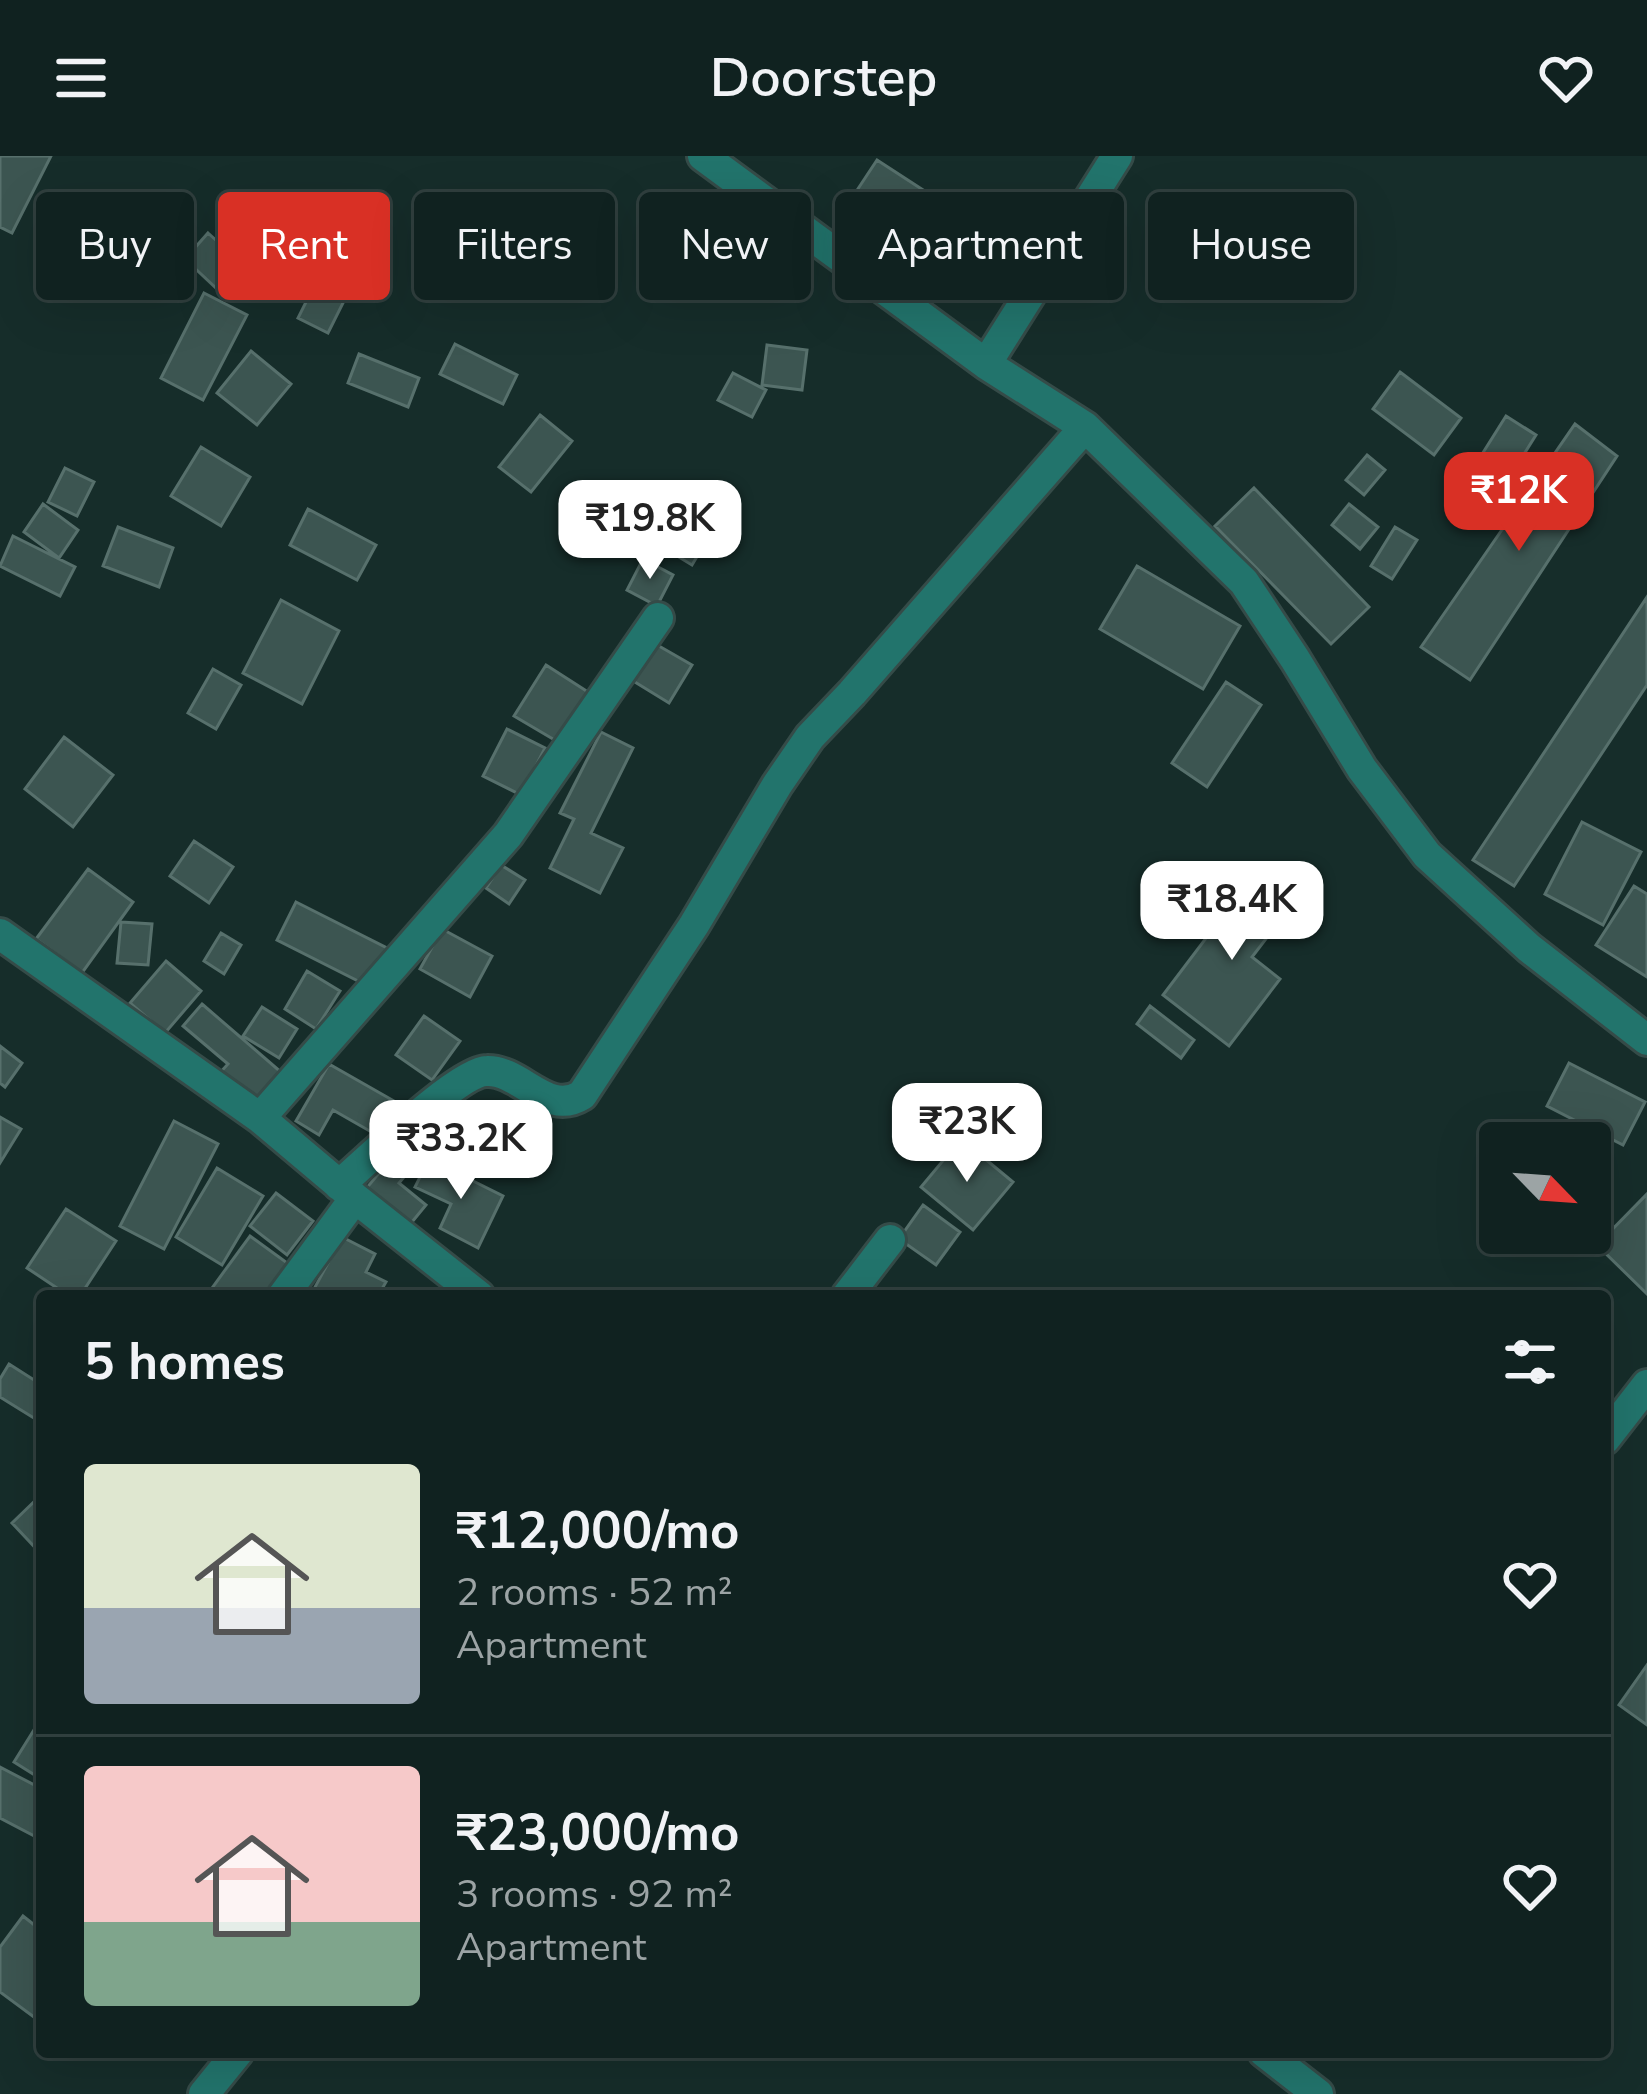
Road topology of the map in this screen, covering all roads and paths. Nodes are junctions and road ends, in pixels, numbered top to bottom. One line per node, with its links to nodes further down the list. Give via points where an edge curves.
1 (704, 156): 3 (street)
2 (1117, 156): 3 (street)
3 (986, 364): 4 (street)
4 (1085, 427): 7 (street, via 1244,582 1362,770 1427,855); 9 (street, via 810,736 582,1095 556,1101 499,1073 471,1075)
5 (658, 618): 8 (street, via 508,835)
6 (0, 934): 8 (street)
7 (1647, 1040)
8 (260, 1118): 9 (street)
9 (347, 1192): 11 (street); 12 (street)
10 (890, 1240): 13 (street)
11 (287, 1290)
12 (470, 1290)
13 (852, 1290)
14 (1647, 1385): 15 (street)
15 (1611, 1431)
16 (233, 2058): 18 (street)
17 (1280, 2058): 19 (street)
18 (205, 2094)
19 (1318, 2094)

